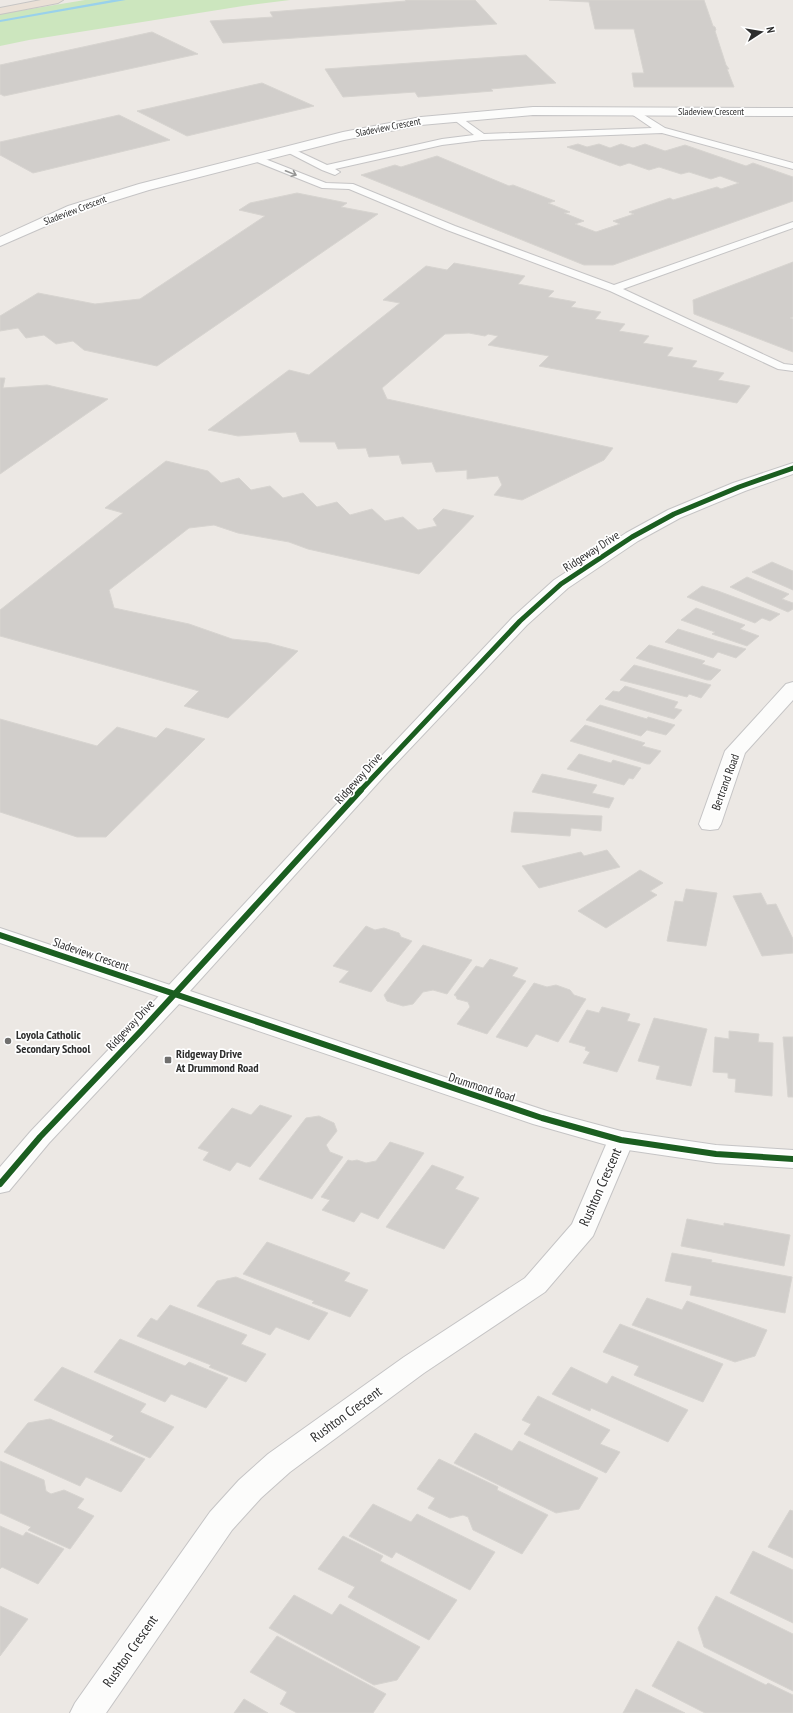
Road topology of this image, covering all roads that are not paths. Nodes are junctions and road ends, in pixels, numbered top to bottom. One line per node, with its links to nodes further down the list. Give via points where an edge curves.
1 (58, 0): 2 (highway)
2 (0, 11)
3 (633, 111): 4 (street, Sladeview Crescent); 5 (street, Sladeview Crescent, via 532,111); 6 (lane)
4 (793, 112)
5 (456, 117): 7 (lane); 8 (street, Sladeview Crescent, via 382,128)
6 (662, 130): 7 (lane); 10 (lane)
7 (482, 137): 11 (lane, via 442,142)
8 (288, 150): 9 (street, Sladeview Crescent); 11 (lane)
9 (255, 158): 12 (lane, one-way to 12, via 325,186); 14 (street, Sladeview Crescent, via 103,199 73,209)
10 (793, 166)
11 (325, 168): 12 (lane, via 349,178)
12 (350, 186): 15 (lane, via 451,228)
13 (793, 225): 15 (lane)
14 (0, 242)
15 (614, 289): 16 (lane, via 782,367)
16 (793, 368)
17 (793, 468): 21 (street, Ridgeway Drive, via 674,514 632,537 561,584 520,621 439,706)
18 (793, 688): 19 (street, Bertrand Road, via 735,751)
19 (710, 824)
20 (0, 935): 21 (street, Sladeview Crescent)
21 (174, 994): 22 (street, Drummond Road, via 459,1091); 24 (street, Ridgeway Drive, via 40,1137)
22 (621, 1140): 23 (street, Drummond Road, via 716,1154); 25 (street, Rushton Crescent, via 582,1229 536,1285 414,1365 279,1463 250,1489 221,1521)
23 (793, 1159)
24 (0, 1184)
25 (87, 1713)

